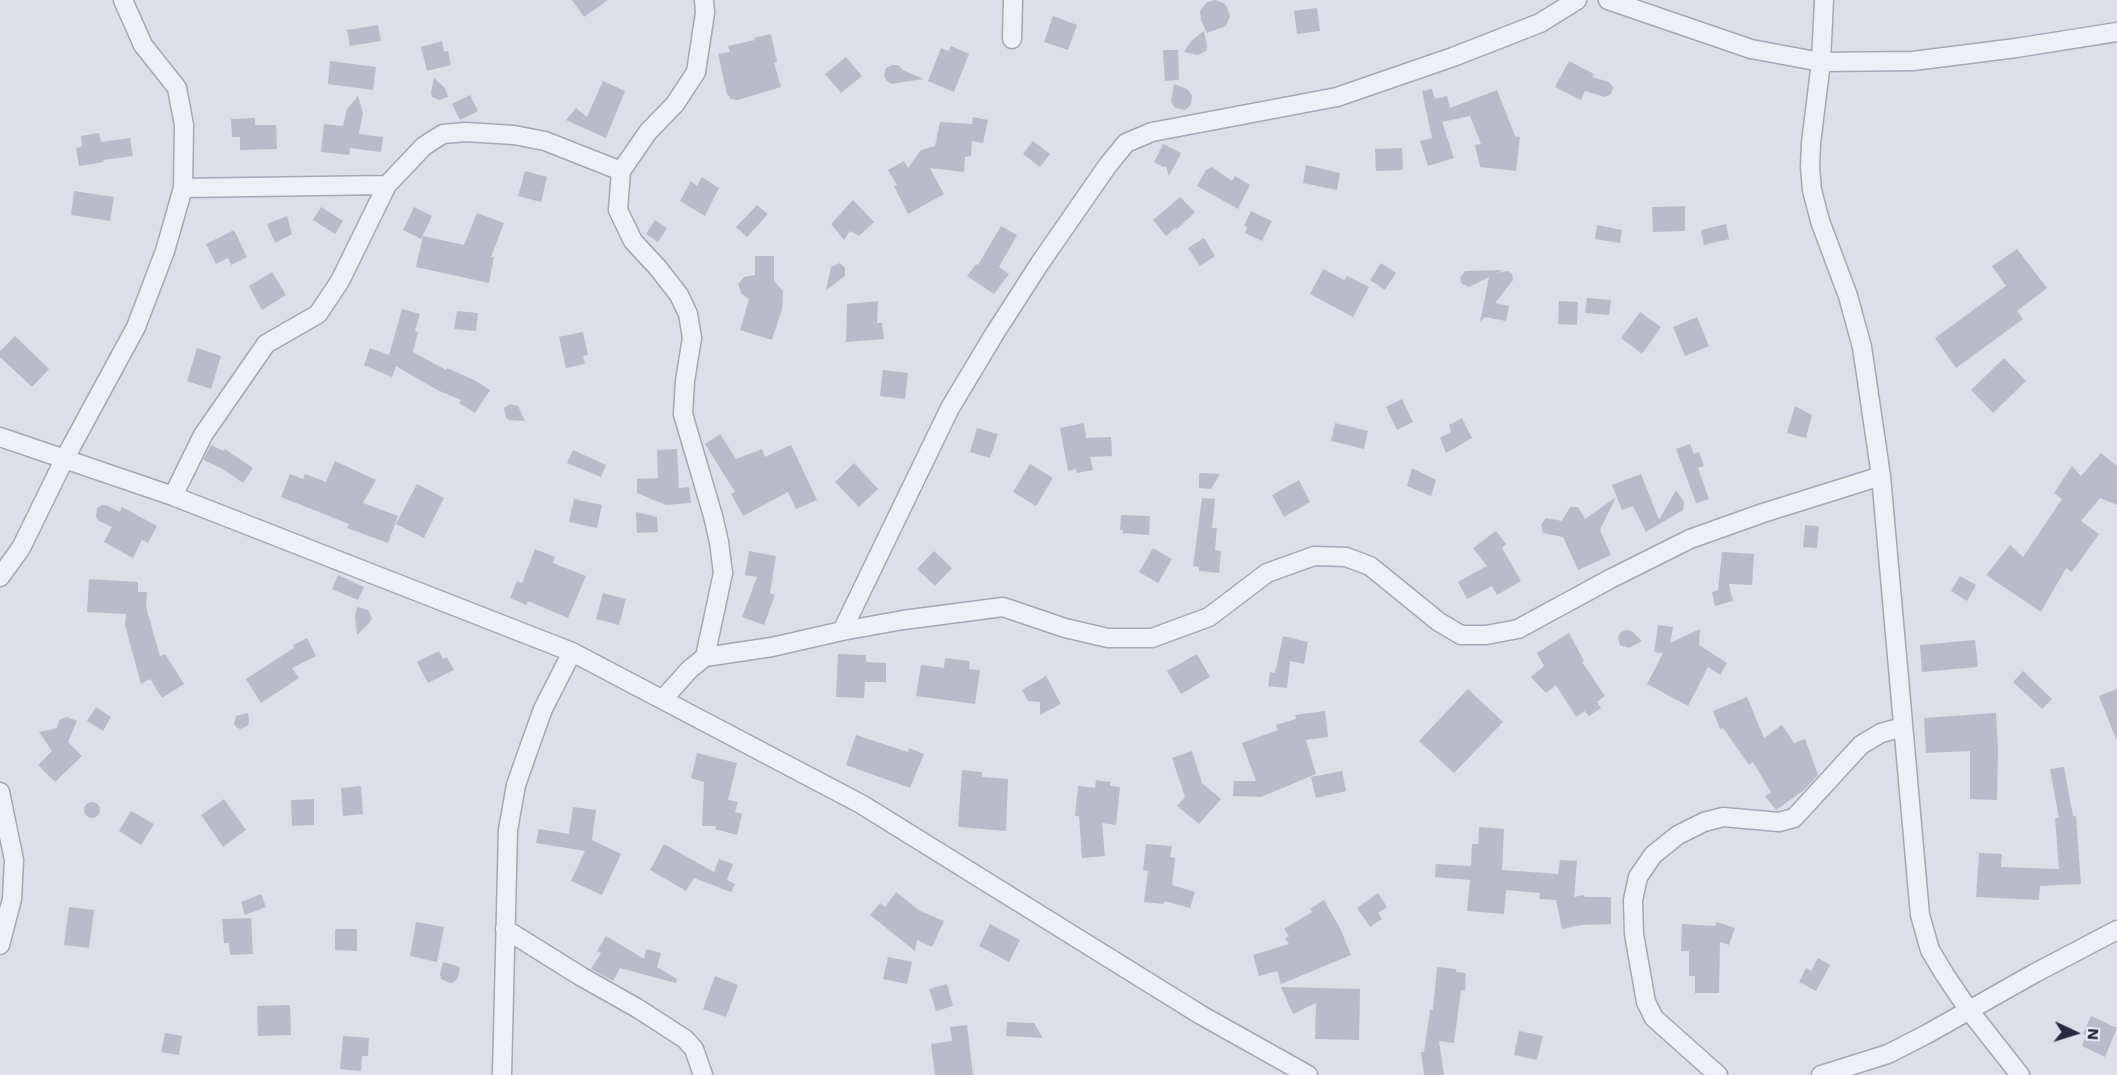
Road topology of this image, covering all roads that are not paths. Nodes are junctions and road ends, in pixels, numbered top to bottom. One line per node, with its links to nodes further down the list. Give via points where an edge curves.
1 (123, 0): 12 (street, via 143,45 177,88 184,125)
2 (704, 0): 10 (street, via 696,72)
3 (1013, 0): 8 (street)
4 (1577, 0): 18 (street, via 1540,23 1337,97 1152,132 1126,143 1040,263 950,408)
5 (1608, 0): 9 (street, via 1751,49)
6 (1824, 0): 9 (street)
7 (2117, 32): 9 (street, via 1913,61)
8 (1012, 39)
9 (1821, 62): 15 (street, via 1811,143 1812,190 1862,347)
10 (621, 171): 11 (street, via 545,141 466,132 443,134 424,146); 20 (street, via 618,210 633,241 680,295 688,314 692,338 683,414 713,516 723,573)
11 (387, 185): 12 (street); 16 (street, via 340,281 318,314 266,344 203,435)
12 (183, 188): 14 (street, via 165,251 136,327)
13 (0, 436): 14 (street)
14 (65, 458): 16 (street); 17 (street, via 21,548)
15 (1881, 476): 18 (street, via 1690,539 1518,629 1486,635 1461,635 1439,622 1370,566 1346,557 1314,556 1267,573 1209,617 1152,638 1108,638 1003,607); 22 (street)
16 (172, 496): 19 (street)
17 (0, 578)
18 (842, 631): 20 (street)
19 (572, 652): 21 (street); 24 (street, via 543,709 516,785 508,830)
20 (705, 657): 21 (street)
21 (663, 699): 30 (street, via 861,804 1202,1015)
22 (1903, 727): 27 (street, via 1920,915 1930,950); 31 (street, via 1881,733 1862,745 1794,818 1779,822 1723,817 1704,822 1678,835 1653,855 1638,877 1633,900 1634,934 1646,1002 1654,1018)
23 (0, 792): 26 (street, via 14,860 12,899)
24 (505, 929): 28 (street); 29 (street, via 685,1039 694,1049)
25 (2117, 930): 27 (street)
26 (0, 945)
27 (1968, 1009): 32 (street, via 1888,1054); 33 (street)
28 (502, 1075)
29 (703, 1075)
30 (1308, 1075)
31 (1718, 1075)
32 (1821, 1075)
33 (2020, 1075)

